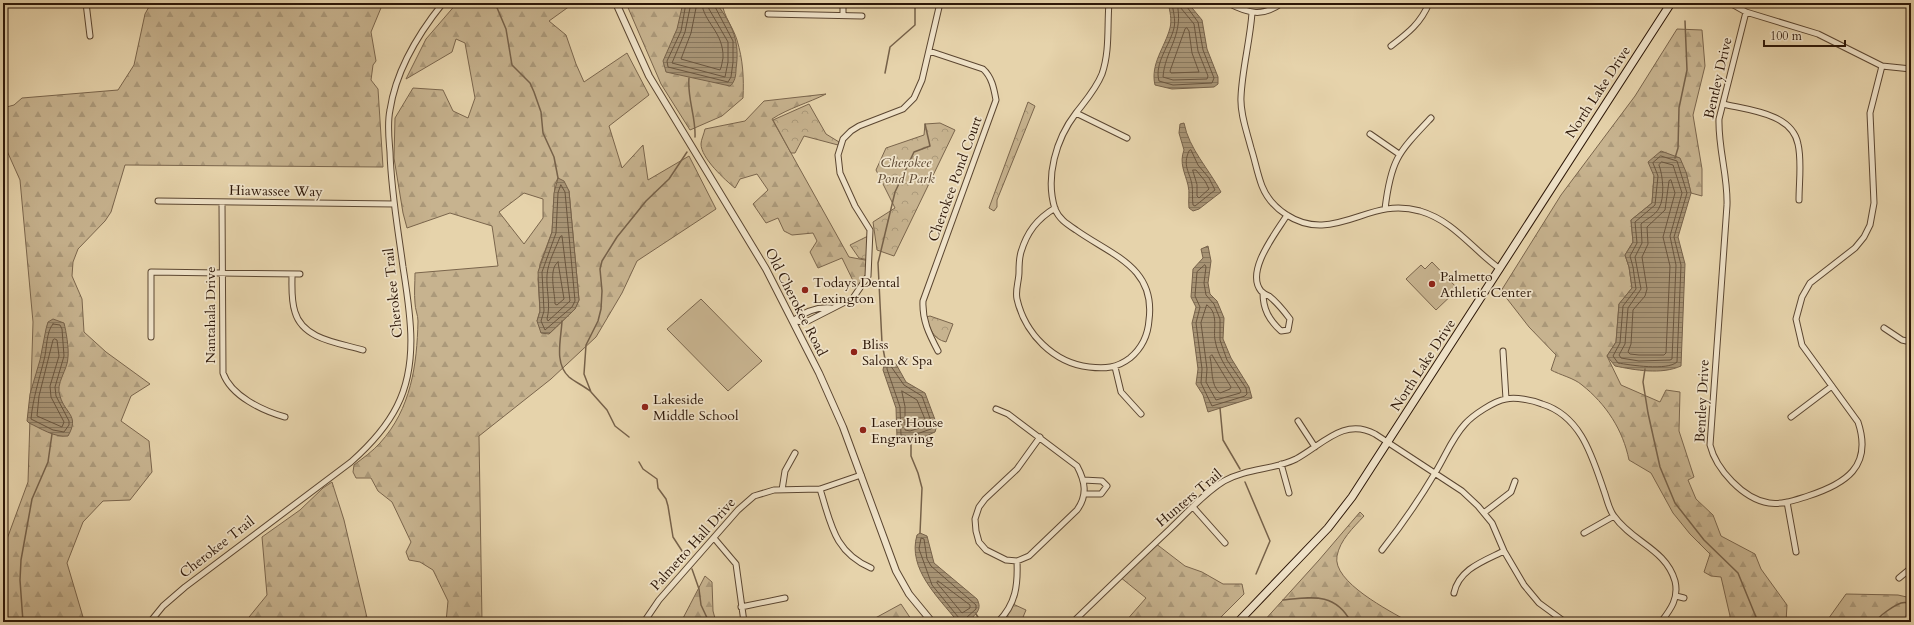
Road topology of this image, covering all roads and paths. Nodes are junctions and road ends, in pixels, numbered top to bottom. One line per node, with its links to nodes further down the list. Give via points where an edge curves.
1 (86, 3): 17 (street)
2 (443, 3): 31 (street, Cherokee Trail, via 422,28 399,76 391,101 390,168)
3 (616, 3): 41 (street, Old Cherokee Road, via 652,81 746,234)
4 (843, 3): 15 (street)
5 (940, 3): 19 (street)
6 (1109, 3): 23 (street, via 1107,49 1102,73 1094,90)
7 (1228, 3): 13 (street)
8 (1282, 3): 13 (street, via 1270,11)
9 (1429, 3): 18 (street, via 1419,22)
10 (1671, 3): 35 (main road, North Lake Drive)
11 (1730, 3): 12 (street)
12 (1746, 12): 20 (street, via 1818,34); 22 (street, Bentley Drive)
13 (1252, 13): 34 (street, via 1242,80 1241,106 1262,186)
14 (768, 14): 15 (street)
15 (843, 14): 16 (street)
16 (862, 16)
17 (90, 36)
18 (1391, 46)
19 (929, 51): 40 (street, via 922,80 914,98 903,109 859,126 843,139 838,155 840,173 855,206 870,230 870,261 868,276 854,298); 46 (street, Cherokee Pond Court, via 982,69 989,76 996,100 923,301 926,329)
20 (1882, 66): 21 (street); 49 (street, Bentley Drive, via 1870,113 1874,203 1870,225 1855,248 1810,283 1797,312 1797,328 1802,345)
21 (1911, 69)
22 (1723, 104): 28 (street, via 1775,118 1791,129 1798,145); 69 (street, Bentley Drive, via 1719,134 1727,182 1727,205 1710,445 1717,463 1750,496 1768,503)
23 (1076, 113): 26 (street); 32 (street, via 1053,158 1052,186)
24 (1431, 118): 27 (street)
25 (1370, 134): 27 (street)
26 (1127, 138)
27 (1399, 154): 33 (street, via 1392,168)
28 (1799, 200)
29 (158, 201): 30 (street, Hiawassee Way)
30 (222, 202): 31 (street, Hiawassee Way); 36 (street, Nantahala Drive)
31 (394, 204): 88 (street, Cherokee Trail, via 407,292 411,344 408,379 397,406 372,442 351,462 185,587 163,606)
32 (1055, 208): 48 (street, via 1064,222 1133,267 1147,289 1150,313 1146,337 1132,356); 48 (street, via 1036,222 1021,253 1016,291 1024,320 1039,341 1065,361 1090,367)
33 (1385, 209): 34 (street, via 1320,225); 35 (street, via 1412,209 1437,217)
34 (1287, 216): 39 (street, via 1259,264 1257,279)
35 (1500, 269): 57 (main road, North Lake Drive)
36 (222, 274): 38 (street); 43 (street, via 151,272); 53 (street, Nantahala Drive, via 221,367 225,379 245,398 271,413)
37 (300, 274): 38 (street)
38 (292, 275): 45 (street, via 295,313 304,328 321,337)
39 (1262, 293): 39 (street, via 1282,308 1290,319 1288,330 1281,332 1268,316 1263,305)
40 (831, 308): 41 (street, via 825,307 802,314); 41 (street, via 806,322)
41 (793, 321): 62 (street, Old Cherokee Road, via 839,417)
42 (1884, 328): 44 (street, via 1902,340)
43 (151, 338)
44 (1911, 342)
45 (363, 350)
46 (938, 351)
47 (1503, 351): 50 (street)
48 (1115, 367): 52 (street, via 1121,392)
49 (1832, 386): 54 (street); 69 (street, Bentley Drive, via 1854,415 1860,428 1862,447 1857,464 1848,477 1838,485)
50 (1506, 399): 61 (street, via 1480,412 1465,424); 72 (street, via 1544,404 1574,424 1585,441)
51 (996, 409): 56 (street, via 1008,414)
52 (1140, 414)
53 (285, 417)
54 (1791, 417)
55 (1298, 421): 58 (street)
56 (1040, 438): 63 (street, via 1077,466); 79 (street, via 1017,469 985,499 975,519 979,542 986,550 1006,560)
57 (1388, 443): 58 (street, Hunters Trail, via 1371,432 1355,428 1340,431); 61 (street, Hunters Trail); 94 (main road, North Lake Drive, via 1328,528)
58 (1315, 447): 60 (street, Hunters Trail)
59 (795, 453): 66 (street, via 785,471)
60 (1281, 464): 67 (street); 70 (street, Hunters Trail, via 1234,476 1219,484)
61 (1435, 473): 71 (street, Hunters Trail, via 1462,491); 76 (street, via 1408,517)
62 (861, 475): 65 (street, Palmetto Hall Drive); 91 (street, Old Cherokee Road, via 896,571 909,594)
63 (1083, 480): 68 (street); 68 (street, via 1102,481 1107,486 1101,494)
64 (1516, 481): 71 (street, via 1511,492)
65 (820, 489): 66 (street, Palmetto Hall Drive); 80 (street, via 841,546 854,560)
66 (782, 490): 74 (street, Palmetto Hall Drive, via 767,491 754,496)
67 (1289, 493)
68 (1084, 494): 79 (street, via 1077,510 1029,556)
69 (1787, 502): 78 (street)
70 (1193, 508): 75 (street); 93 (street, Hunters Trail)
71 (1485, 512): 77 (street, Hunters Trail)
72 (1614, 516): 73 (street); 84 (street, via 1634,536 1663,558 1674,578)
73 (1584, 533)
74 (714, 538): 87 (street, via 736,564); 89 (street, Palmetto Hall Drive, via 659,600)
75 (1225, 543)
76 (1382, 550)
77 (1504, 551): 83 (street, via 1464,573 1456,582); 95 (street, Hunters Trail, via 1529,592 1548,611)
78 (1796, 552)
79 (1017, 561): 92 (street, via 1013,604)
80 (871, 568)
81 (1911, 568): 82 (street)
82 (1899, 578)
83 (1454, 593)
84 (1676, 596): 86 (street); 96 (street, via 1672,607)
85 (785, 598): 87 (street)
86 (1684, 598)
87 (741, 607): 90 (street)
88 (150, 622)
89 (644, 622)
90 (744, 622)
91 (932, 622)
92 (998, 622)
93 (1073, 622)
94 (1238, 622)
95 (1566, 622)
96 (1661, 622)

